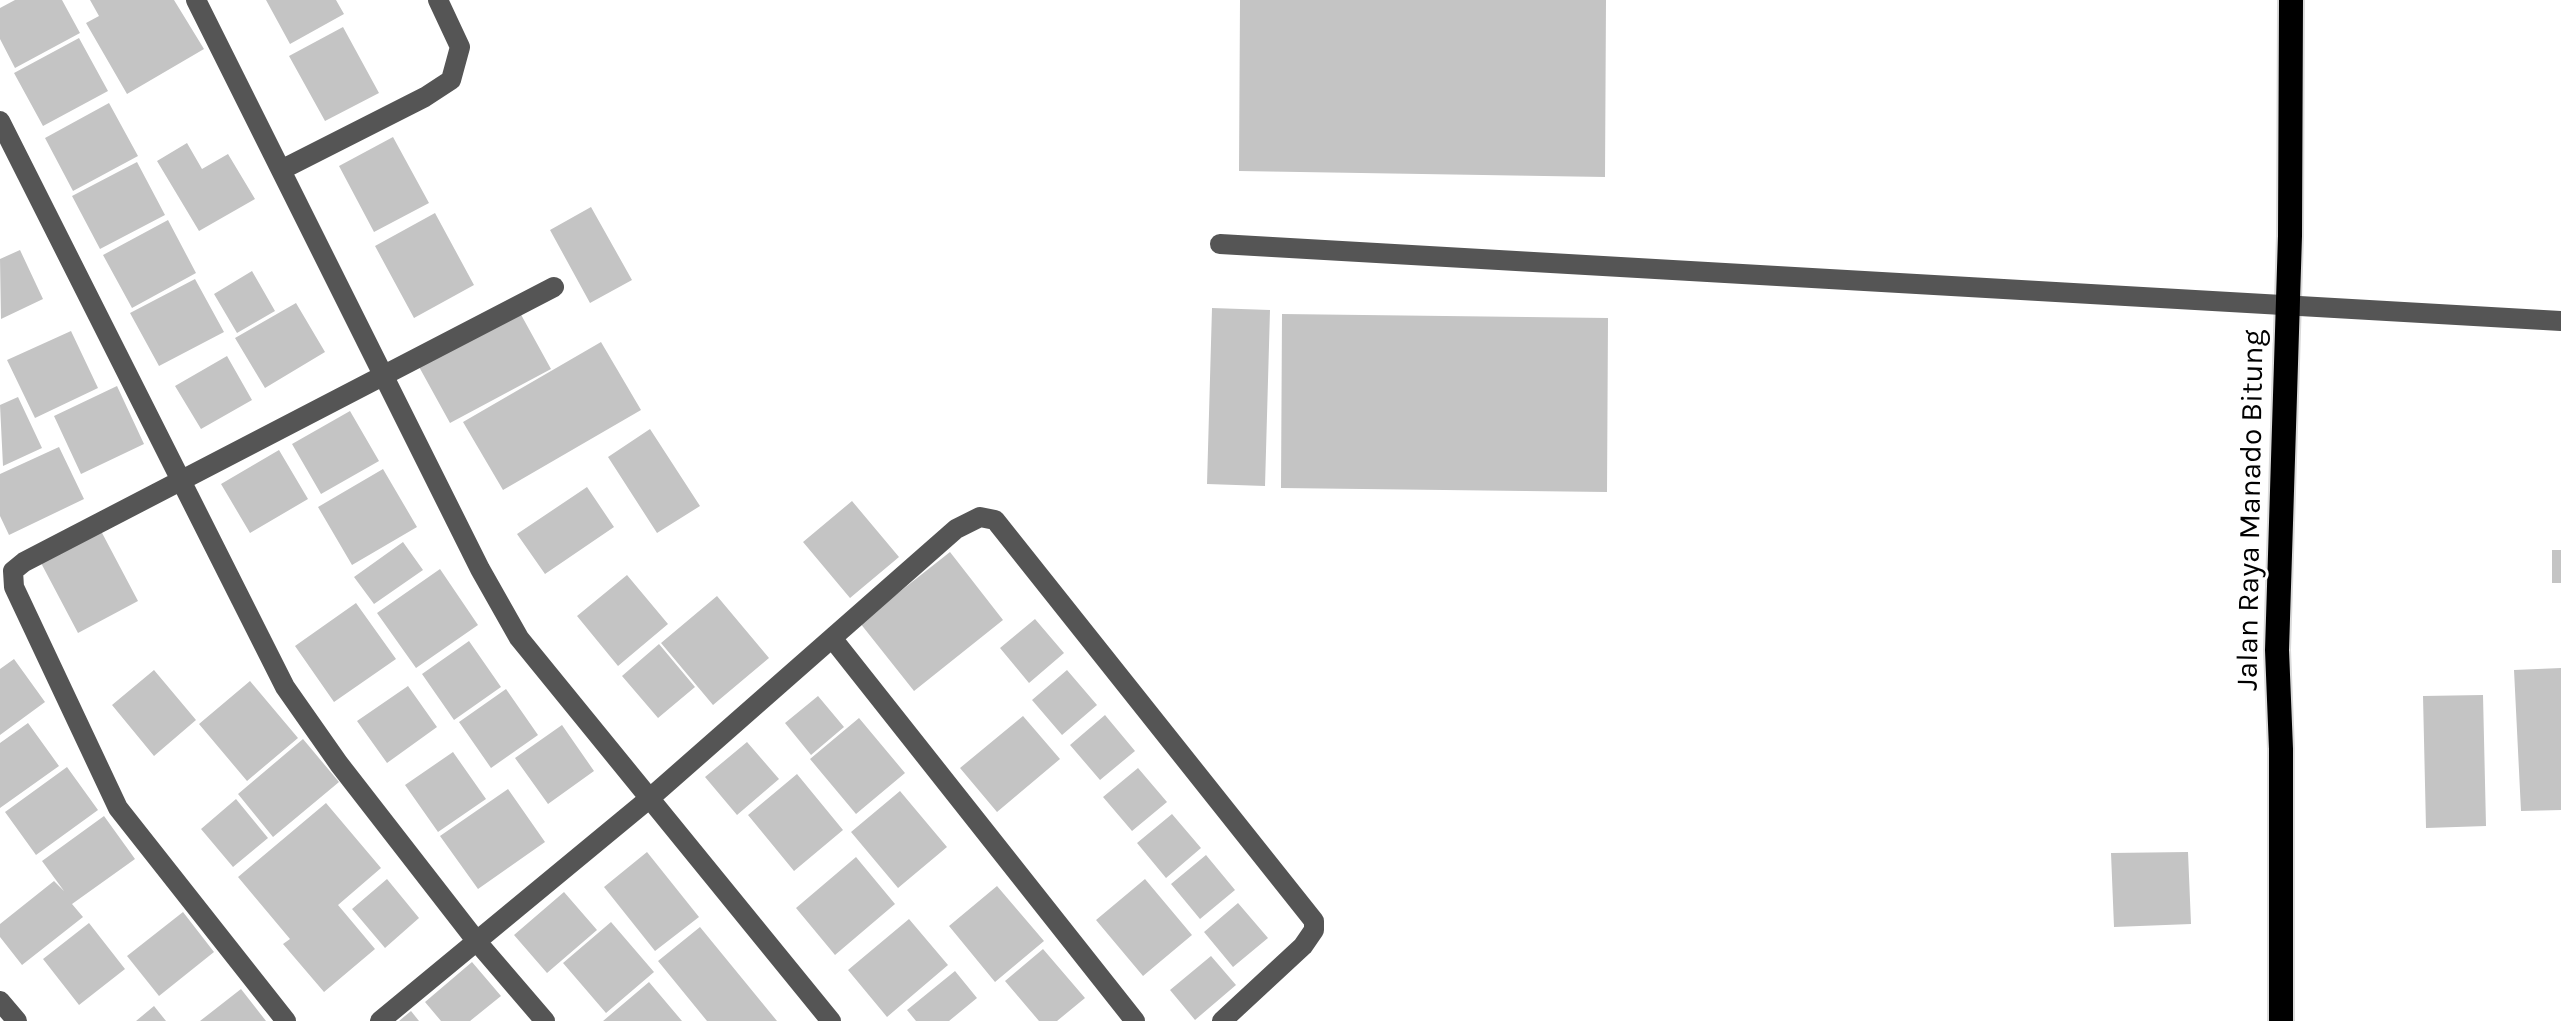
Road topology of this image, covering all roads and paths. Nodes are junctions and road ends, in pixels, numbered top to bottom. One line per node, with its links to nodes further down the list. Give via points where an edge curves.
1 (196, 0): 5 (street)
2 (438, 0): 5 (street, via 460,47 451,80)
3 (2291, 0): 8 (highway, Jalan Raya Manado Bitung)
4 (0, 121): 11 (street)
5 (281, 170): 10 (street)
6 (1220, 244): 8 (street)
7 (554, 287): 10 (street)
8 (2287, 303): 9 (street); 23 (highway, Jalan Raya Manado Bitung, via 2277,650)
9 (2561, 321)
10 (386, 377): 11 (street); 13 (street, via 519,638)
11 (181, 483): 14 (street, via 285,687); 17 (street, via 17,566 12,577 118,808)
12 (832, 638): 13 (street); 21 (street); 22 (street, via 956,529 980,517 995,520 1314,921 1303,946)
13 (650, 798): 14 (street); 20 (street)
14 (478, 943): 18 (street); 19 (street)
15 (0, 1001): 16 (street)
16 (17, 1021)
17 (286, 1021)
18 (380, 1021)
19 (545, 1021)
20 (831, 1021)
21 (1135, 1021)
22 (1222, 1021)
23 (2281, 1021)

